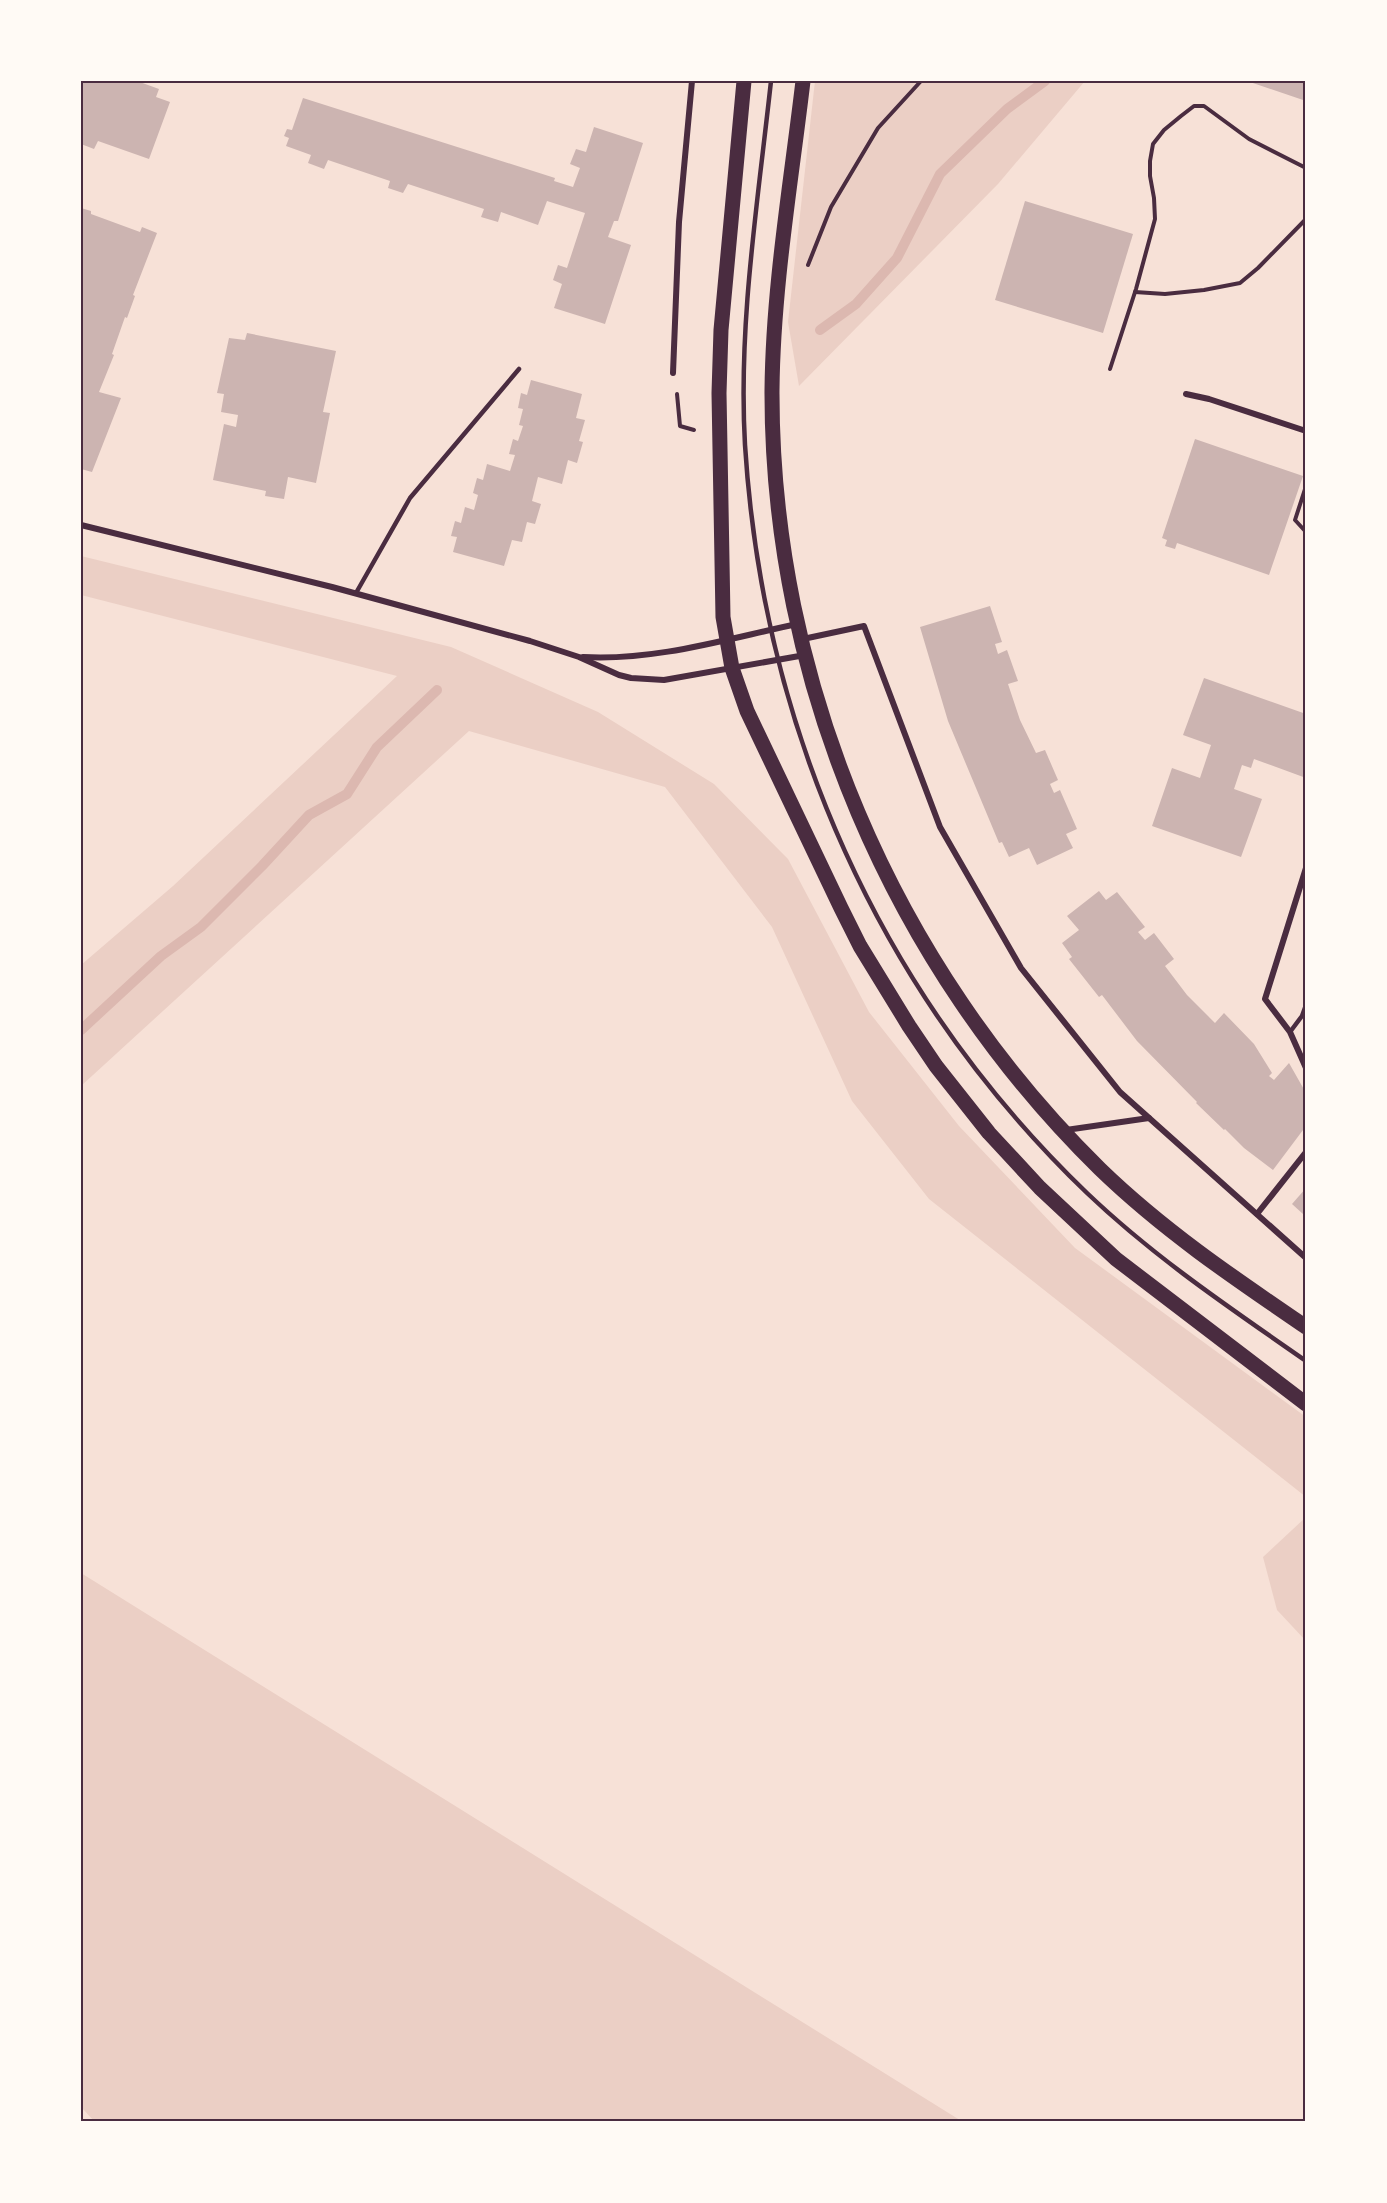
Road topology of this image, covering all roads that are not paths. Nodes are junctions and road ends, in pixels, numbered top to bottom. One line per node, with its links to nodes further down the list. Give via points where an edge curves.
1 (692, 81): 6 (street, via 679,222)
2 (744, 81): 13 (main road, via 721,330 721,573)
3 (771, 81): 12 (lane, via 751,268 744,387 750,501)
4 (803, 81): 11 (main road, via 774,325 772,390 777,496)
5 (519, 369): 10 (lane, via 410,498)
6 (673, 373)
7 (1186, 394): 8 (street)
8 (1306, 431)
9 (81, 525): 10 (street)
10 (356, 594): 15 (street)
11 (798, 624): 12 (street); 14 (main road)
12 (770, 630): 13 (street); 16 (lane)
13 (726, 640): 15 (street, via 644,656); 17 (main road)
14 (803, 647): 16 (street); 22 (street, via 864,626 940,827 957,858 1022,968 1120,1092); 23 (main road, via 846,784 893,890 959,1001 995,1051)
15 (579, 657): 17 (street, via 618,675 643,680)
16 (777, 660): 17 (street); 28 (lane, via 811,772 852,870 906,968 957,1046 1023,1128 1128,1230 1201,1288)
17 (732, 668): 29 (main road, via 747,711 861,946 909,1026 964,1102 1020,1167 1093,1239)
18 (1306, 868): 20 (street, via 1265,999)
19 (1306, 1005): 20 (lane)
20 (1290, 1032): 21 (street)
21 (1306, 1068)
22 (1149, 1118): 23 (street); 25 (street)
23 (1063, 1130): 27 (main road, via 1101,1170 1168,1228)
24 (1306, 1152): 25 (street)
25 (1257, 1214): 26 (street)
26 (1306, 1258)
27 (1306, 1327)
28 (1306, 1361)
29 (1306, 1404)

